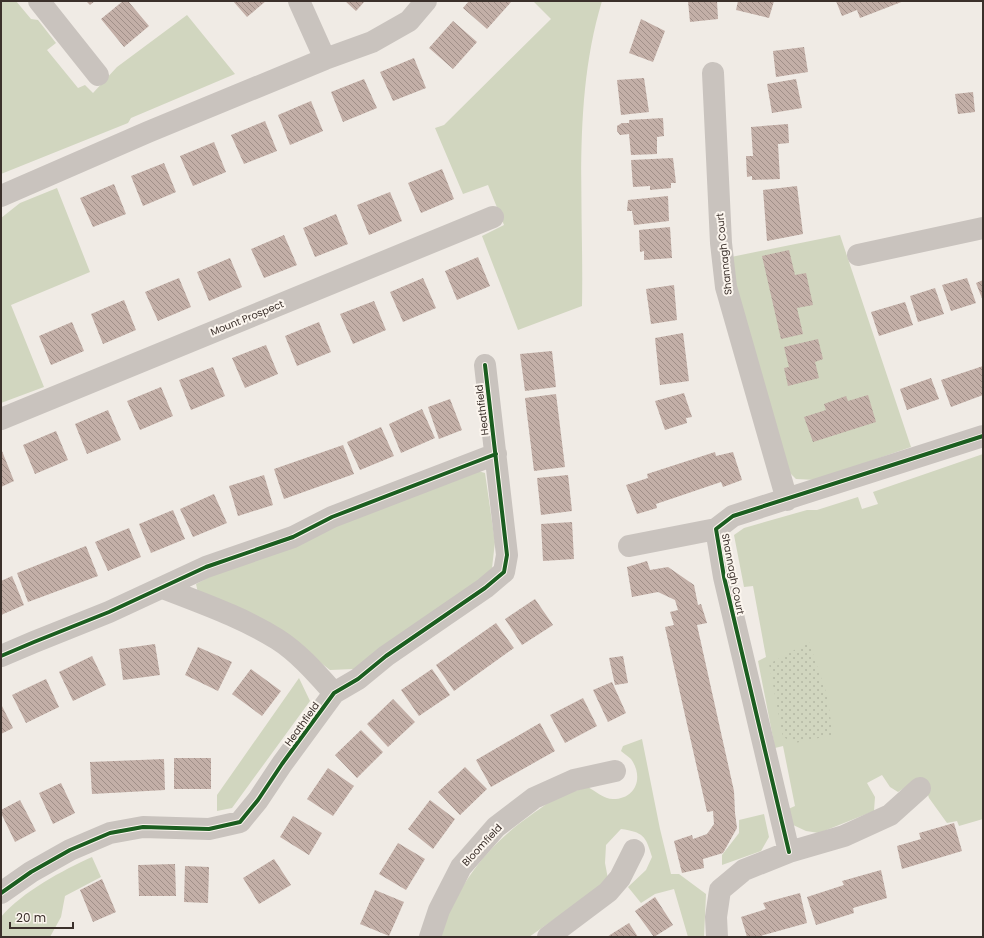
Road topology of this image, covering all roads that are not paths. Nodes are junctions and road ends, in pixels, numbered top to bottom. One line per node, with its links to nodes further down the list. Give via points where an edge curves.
1 (39, 1): 6 (street)
2 (299, 1): 4 (street)
3 (426, 1): 4 (street, via 410,21 372,42)
4 (325, 59): 7 (street)
5 (713, 72): 15 (street, Shannagh Court, via 721,243 726,287)
6 (98, 75)
7 (1, 196)
8 (493, 217): 12 (street, Mount Prospect)
9 (983, 228): 10 (street)
10 (858, 255)
11 (485, 365): 14 (street, Heathfield)
12 (1, 419)
13 (983, 436): 15 (street, Shannagh Court)
14 (496, 454): 18 (street, via 332,517 293,537 206,568); 20 (street, Heathfield, via 507,555 504,572 358,679)
15 (787, 500): 16 (street, Shannagh Court, via 733,516)
16 (716, 529): 17 (street, Shannagh Court); 24 (street, Shannagh Court, via 724,577)
17 (629, 546)
18 (163, 588): 19 (street); 20 (street, via 245,622 277,639 303,660)
19 (1, 656)
20 (334, 693): 25 (street, Heathfield, via 240,822 209,829 143,827 110,833 70,850)
21 (615, 771): 26 (street, Bloomfield, via 574,780 534,798 496,827 461,867 439,910)
22 (920, 788): 24 (street, via 890,816 844,836)
23 (634, 850): 27 (street, via 620,878 608,892)
24 (789, 852): 28 (street, via 744,870 720,890 716,917)
25 (1, 893)
26 (430, 937)
27 (548, 937)
28 (717, 937)

